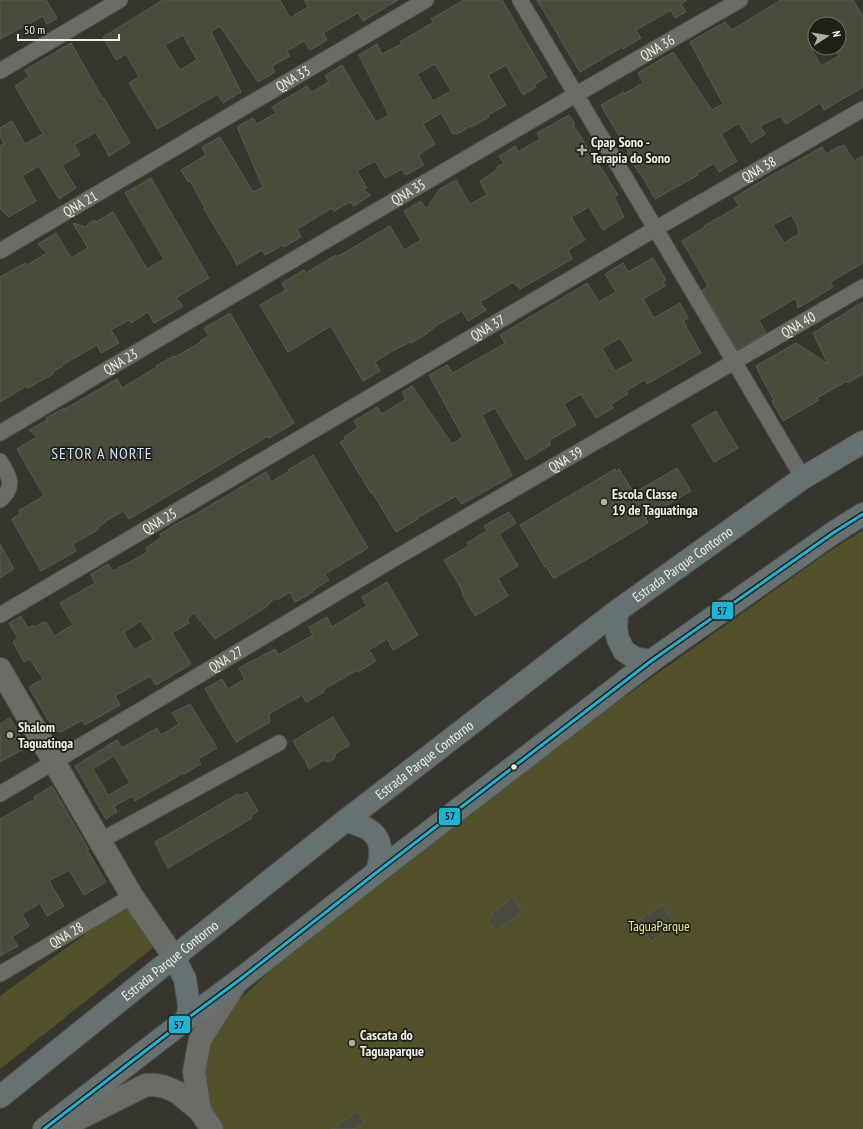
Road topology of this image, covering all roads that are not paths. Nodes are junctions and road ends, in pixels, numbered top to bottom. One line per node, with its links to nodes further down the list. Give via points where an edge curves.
1 (120, 0): 5 (street)
2 (426, 0): 8 (street, QNA 33)
3 (520, 0): 6 (street)
4 (740, 0): 6 (street, QNA 36)
5 (0, 70)
6 (576, 94): 9 (street); 12 (street, QNA 35)
7 (863, 109): 9 (street, QNA 38)
8 (159, 157): 10 (street, QNA 21)
9 (655, 229): 13 (street); 14 (street, QNA 37)
10 (0, 251)
11 (863, 288): 13 (street, QNA 40)
12 (241, 290): 15 (street, QNA 23)
13 (734, 363): 18 (street); 21 (street, QNA 39)
14 (319, 426): 23 (street, QNA 25)
15 (0, 433)
16 (863, 442): 18 (highway, Estrada Parque Contorno)
17 (0, 460): 19 (street, via 8,473 10,484 8,492)
18 (802, 478): 22 (highway, Estrada Parque Contorno)
19 (0, 500)
20 (863, 514): 24 (highway)
21 (397, 557): 27 (street, QNA 27)
22 (617, 611): 24 (highway, via 616,628 624,650 635,658); 29 (highway, Estrada Parque Contorno)
23 (0, 615)
24 (651, 661): 31 (highway)
25 (0, 669): 27 (street)
26 (279, 743): 30 (street)
27 (54, 762): 28 (street, QNA 27); 30 (street)
28 (0, 794)
29 (345, 821): 31 (highway, via 369,828 376,836 381,859); 33 (highway, Estrada Parque Contorno)
30 (100, 841): 32 (street)
31 (377, 872): 35 (highway)
32 (132, 896): 33 (street); 34 (street, QNA 28)
33 (174, 957): 36 (highway, via 185,979); 37 (highway, Estrada Parque Contorno)
34 (0, 974)
35 (238, 981): 36 (highway); 38 (street, via 200,1040 194,1072)
36 (188, 1018): 39 (highway)
37 (0, 1097)
38 (200, 1111): 40 (street, via 177,1092 161,1086 146,1085); 41 (street)
39 (44, 1129)
40 (58, 1129)
41 (212, 1129)

